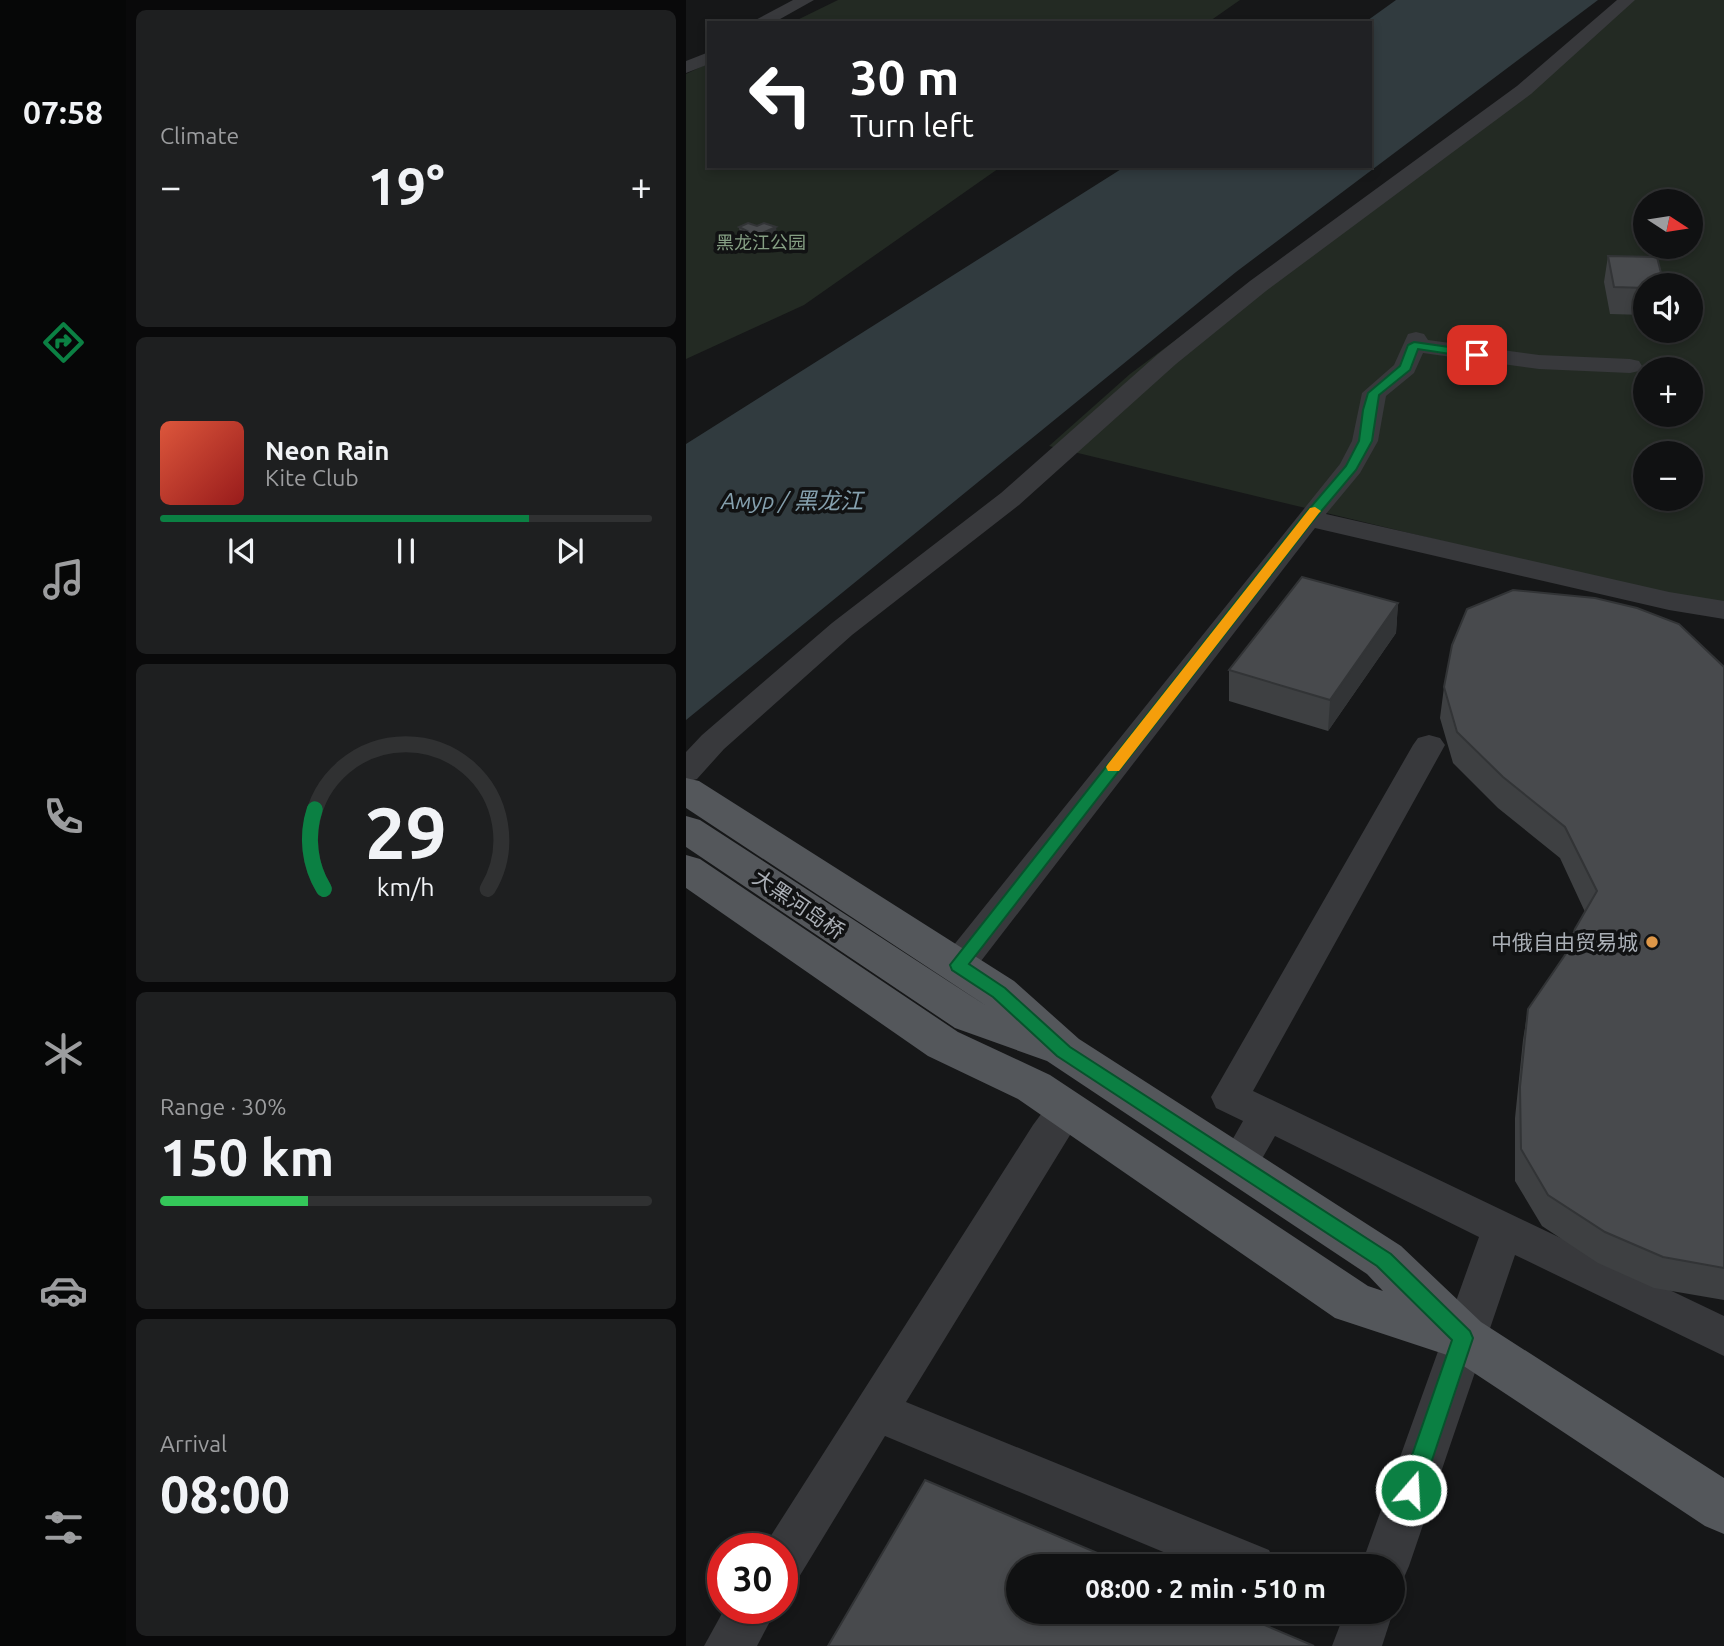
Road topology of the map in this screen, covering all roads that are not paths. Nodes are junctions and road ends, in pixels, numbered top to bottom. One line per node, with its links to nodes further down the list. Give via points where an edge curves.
1 (806, 0): 4 (street)
2 (824, 0): 5 (street)
3 (1627, 0): 12 (street, via 1524,90 1258,286 1167,359 1010,499 842,629 713,742)
4 (763, 21)
5 (782, 21)
6 (707, 49): 7 (street)
7 (692, 61)
8 (1630, 366): 9 (street, via 1539,362 1415,342 1405,368 1374,393 1366,441 1351,467)
9 (1308, 518): 10 (street); 16 (street)
10 (1724, 611)
11 (1429, 746): 20 (street, via 1230,1097)
12 (686, 772)
13 (686, 790): 16 (main road)
14 (686, 829): 16 (main road, 大黑河岛桥)
15 (686, 869): 16 (main road)
16 (922, 974): 17 (main road); 18 (main road, via 999,992); 19 (main road, via 943,1044)
17 (970, 1017): 18 (main road); 19 (main road)
18 (1064, 1051): 21 (main road)
19 (1051, 1098): 24 (main road, via 1353,1303); 25 (street, via 1047,1136)
20 (1267, 1115): 21 (street); 22 (street)
21 (1238, 1165): 24 (main road, via 1384,1260)
22 (1503, 1229): 23 (street); 24 (street)
23 (1724, 1337)
24 (1463, 1338): 26 (main road); 29 (street)
25 (876, 1411): 27 (street); 28 (street)
26 (1724, 1508)
27 (798, 1535)
28 (1223, 1554)
29 (1389, 1554)
30 (743, 1624): 31 (street)
31 (729, 1646)

